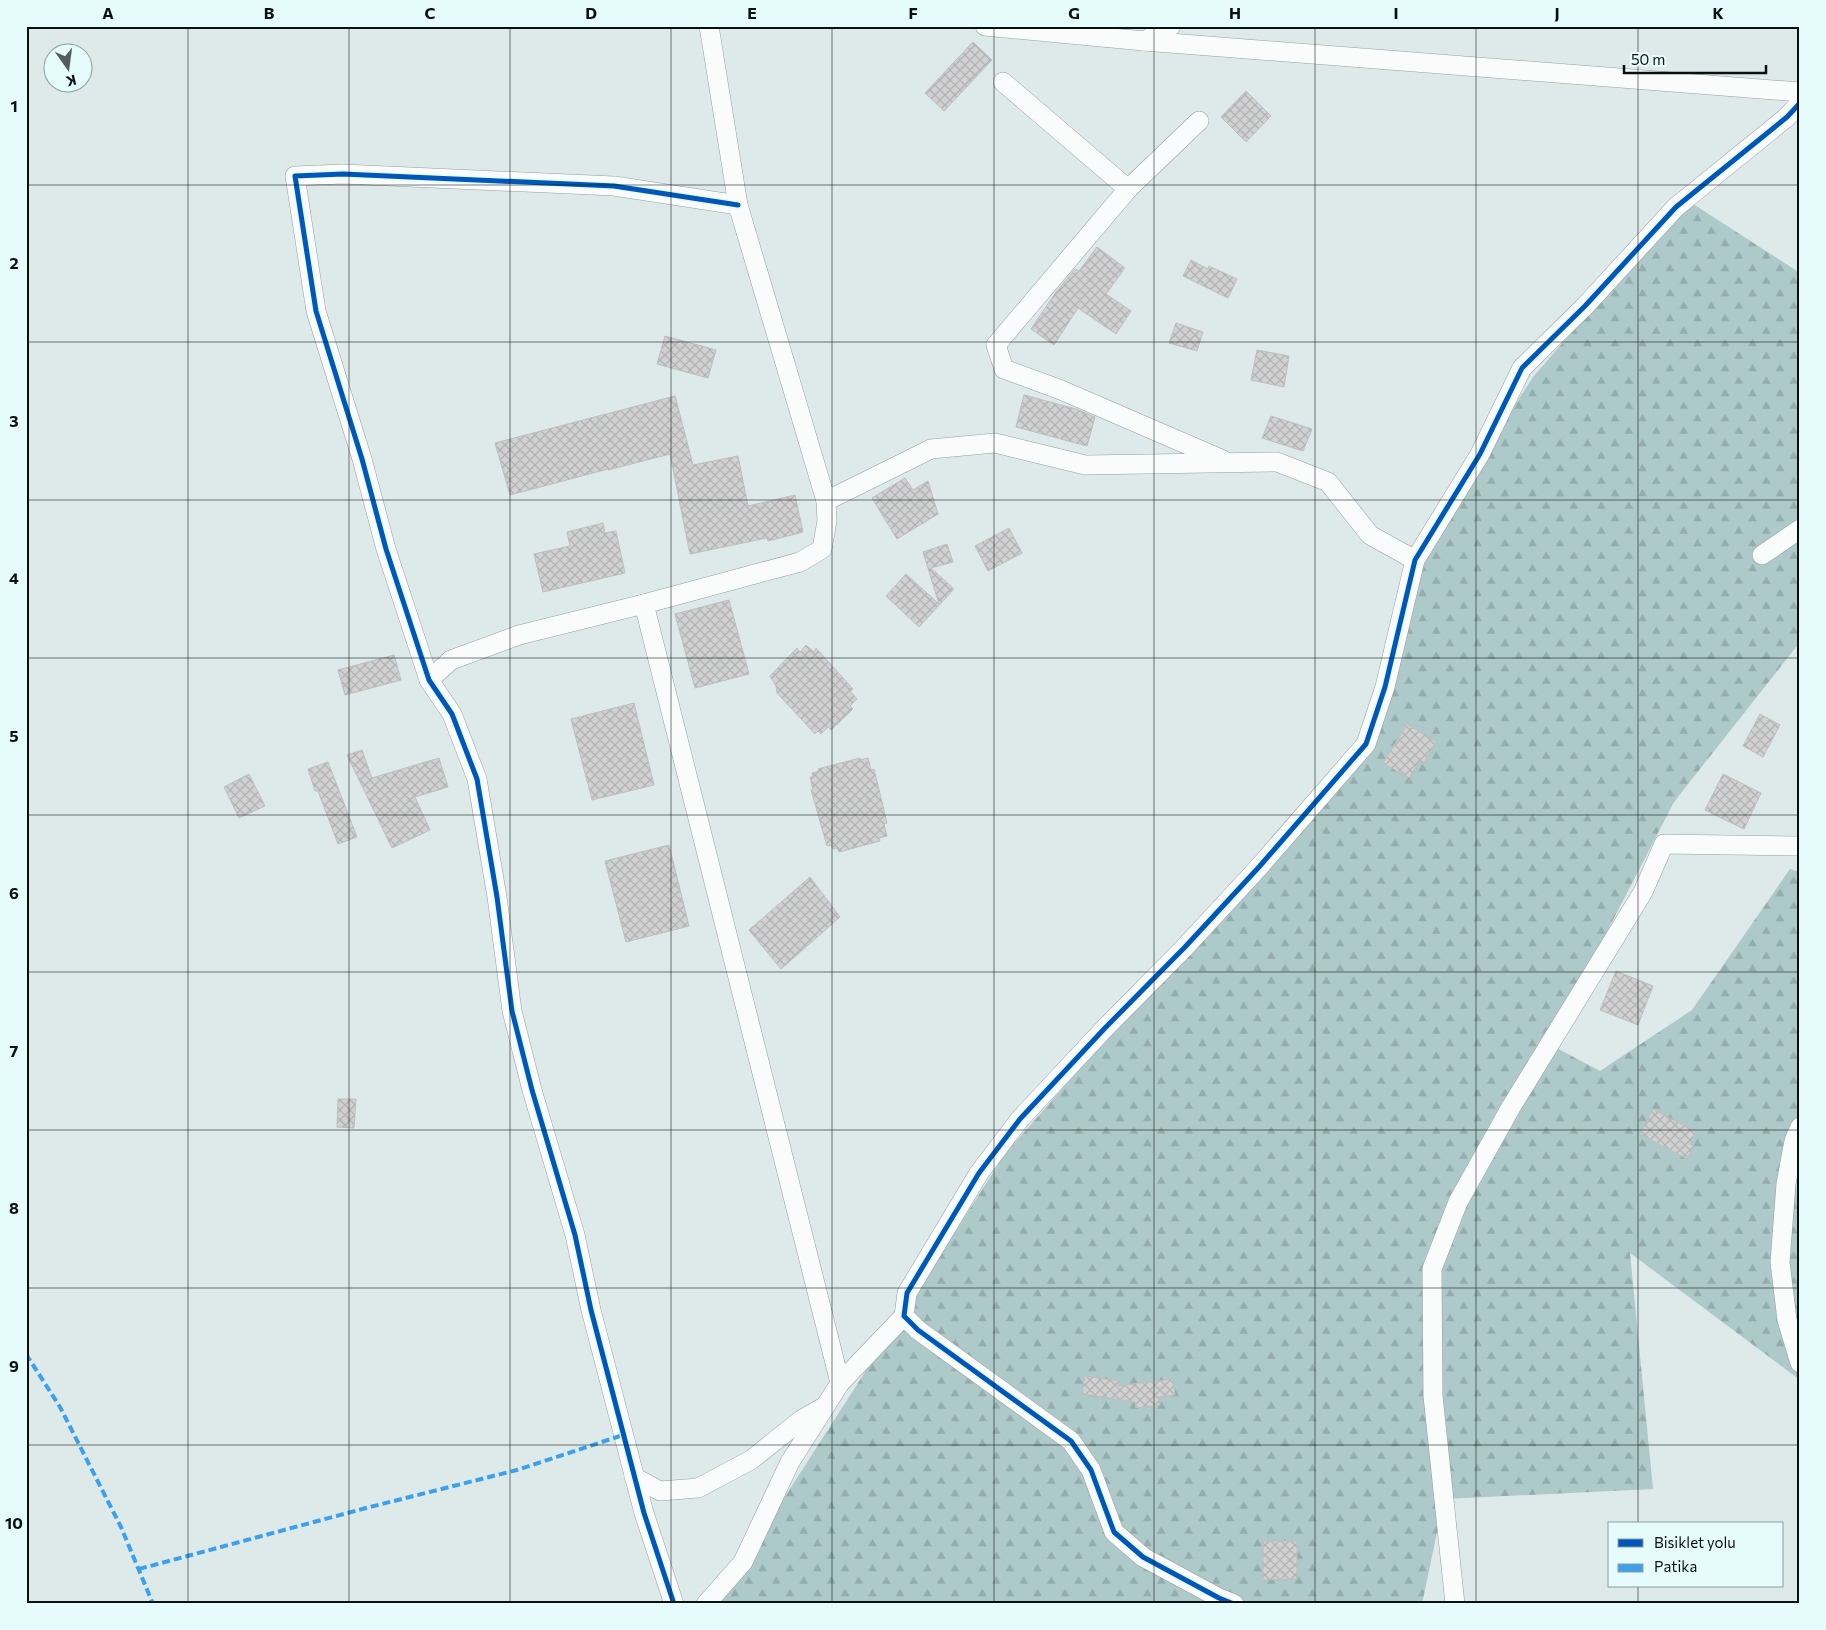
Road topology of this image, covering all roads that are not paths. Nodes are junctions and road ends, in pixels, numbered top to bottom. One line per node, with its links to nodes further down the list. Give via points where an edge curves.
1 (709, 26): 10 (street)
2 (985, 26): 4 (street)
3 (1172, 26): 4 (street)
4 (1144, 40): 6 (street)
5 (1002, 82): 9 (street)
6 (1800, 92)
7 (1800, 103): 15 (street, via 1676,207 1585,306 1522,368 1480,454)
8 (1199, 121): 9 (street)
9 (1128, 189): 11 (street, via 996,345 1004,369)
10 (738, 205): 12 (street); 17 (street, via 614,186 343,174 295,176 316,311 386,549)
11 (1228, 462): 12 (street, via 1085,465 996,443 932,449); 15 (street, via 1277,462 1328,482 1370,535)
12 (826, 501): 16 (street, via 827,521 822,549 800,562)
13 (1800, 529): 14 (street)
14 (1762, 556)
15 (1415, 560): 20 (street, via 1385,687 1366,744 1246,881 1020,1119 980,1173 906,1293)
16 (644, 604): 17 (street, via 510,638 451,660); 22 (street)
17 (429, 680): 24 (street, via 452,714 477,779 512,1011 575,1235)
18 (1800, 846): 28 (street, via 1664,844 1642,892 1511,1107 1458,1202 1432,1269 1433,1396)
19 (1800, 1127): 21 (street, via 1786,1184 1780,1262 1787,1320)
20 (904, 1316): 22 (street); 27 (street, via 918,1330 1071,1442 1091,1470 1114,1532 1143,1557)
21 (1800, 1363)
22 (840, 1383): 23 (street)
23 (825, 1407): 24 (street, via 800,1420 752,1460 698,1488 660,1491); 26 (street, via 790,1462 743,1562)
24 (634, 1476): 25 (street)
25 (674, 1604)
26 (706, 1604)
27 (1234, 1604)
28 (1455, 1604)

